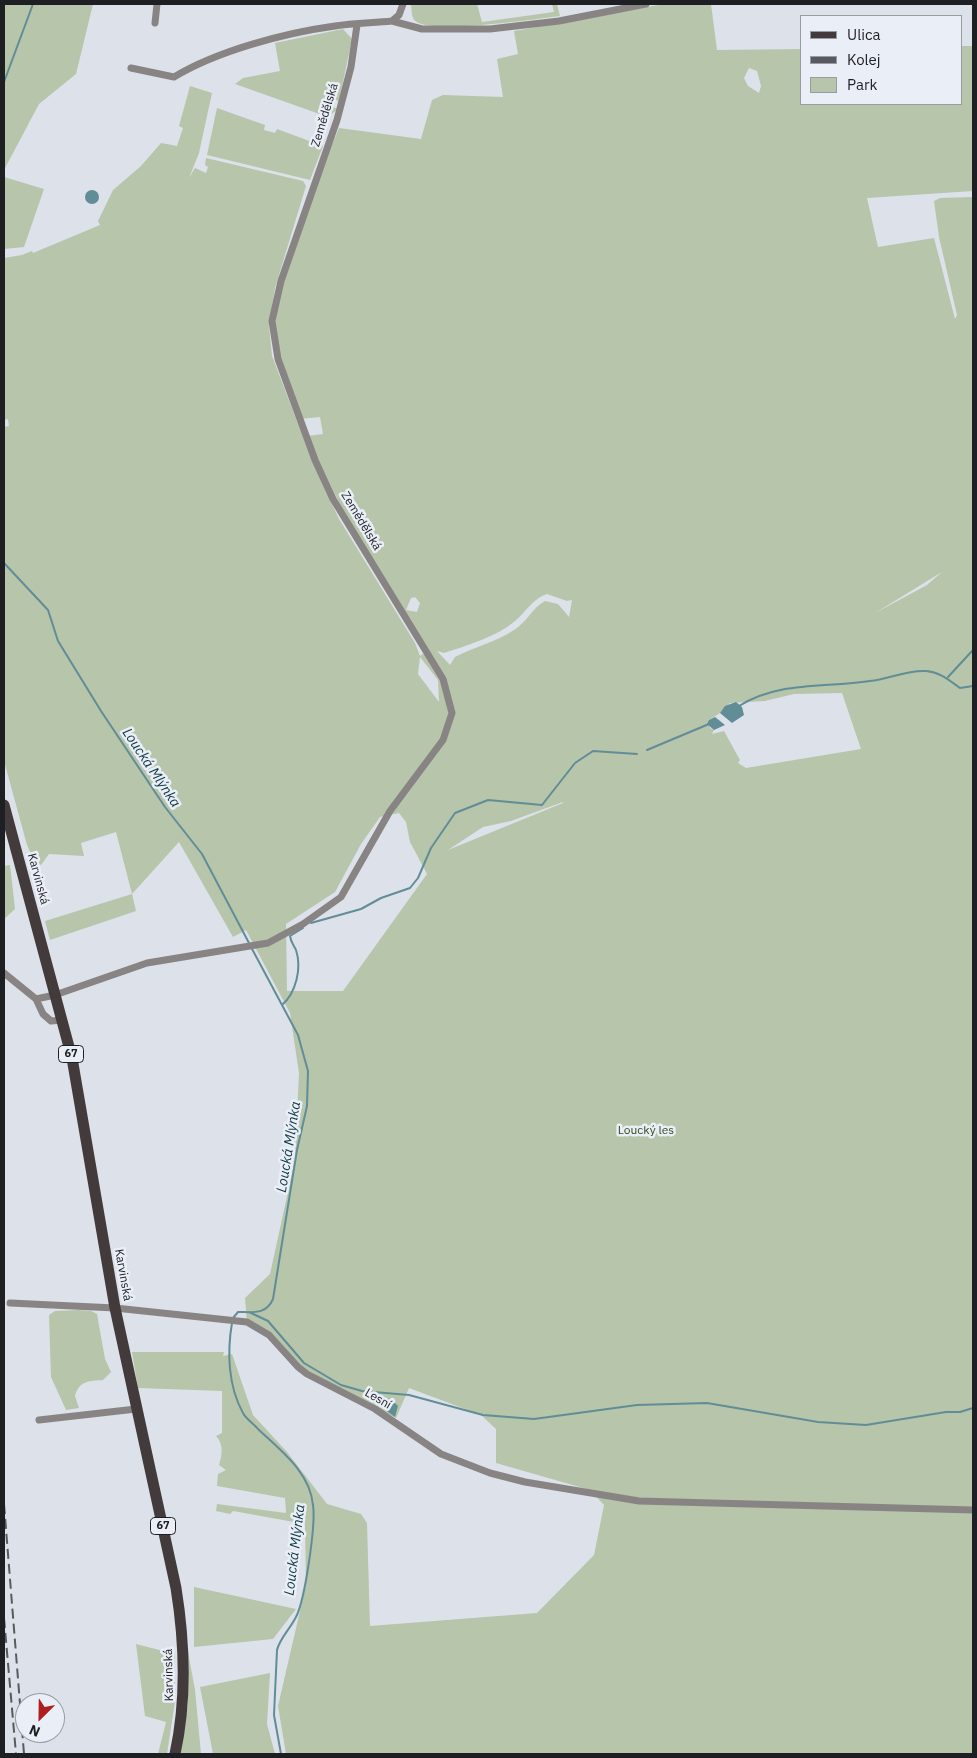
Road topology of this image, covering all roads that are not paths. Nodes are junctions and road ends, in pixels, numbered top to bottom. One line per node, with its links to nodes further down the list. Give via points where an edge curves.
1 (157, 4): 5 (street)
2 (403, 4): 4 (street, via 399,15)
3 (646, 4): 4 (street, via 560,21 490,29 422,29)
4 (392, 21): 6 (street)
5 (155, 23)
6 (357, 25): 7 (street, via 292,34 199,62 174,77); 10 (street, Zemědělská, via 351,67 337,120 281,281 272,321 278,359 315,460 333,499 443,679 452,713 443,740 390,811 341,897 268,943 147,963)
7 (130, 68)
8 (4, 805): 10 (main road, Karvinská / 67)
9 (4, 973): 11 (street)
10 (55, 995): 11 (street, Zemědělská); 12 (main road, Karvinská / 67)
11 (36, 999): 12 (street, via 42,1014 51,1021)
12 (63, 1020): 14 (main road, Karvinská / 67, via 83,1116)
13 (10, 1303): 14 (street, Lesní)
14 (115, 1308): 15 (main road, Karvinská / 67); 17 (street, Lesní, via 247,1322 269,1335 307,1374 374,1409 441,1454 490,1473 525,1482 639,1501)
15 (136, 1409): 16 (street); 18 (main road, Karvinská / 67, via 181,1619 184,1704)
16 (39, 1420)
17 (973, 1510)
18 (175, 1754)

